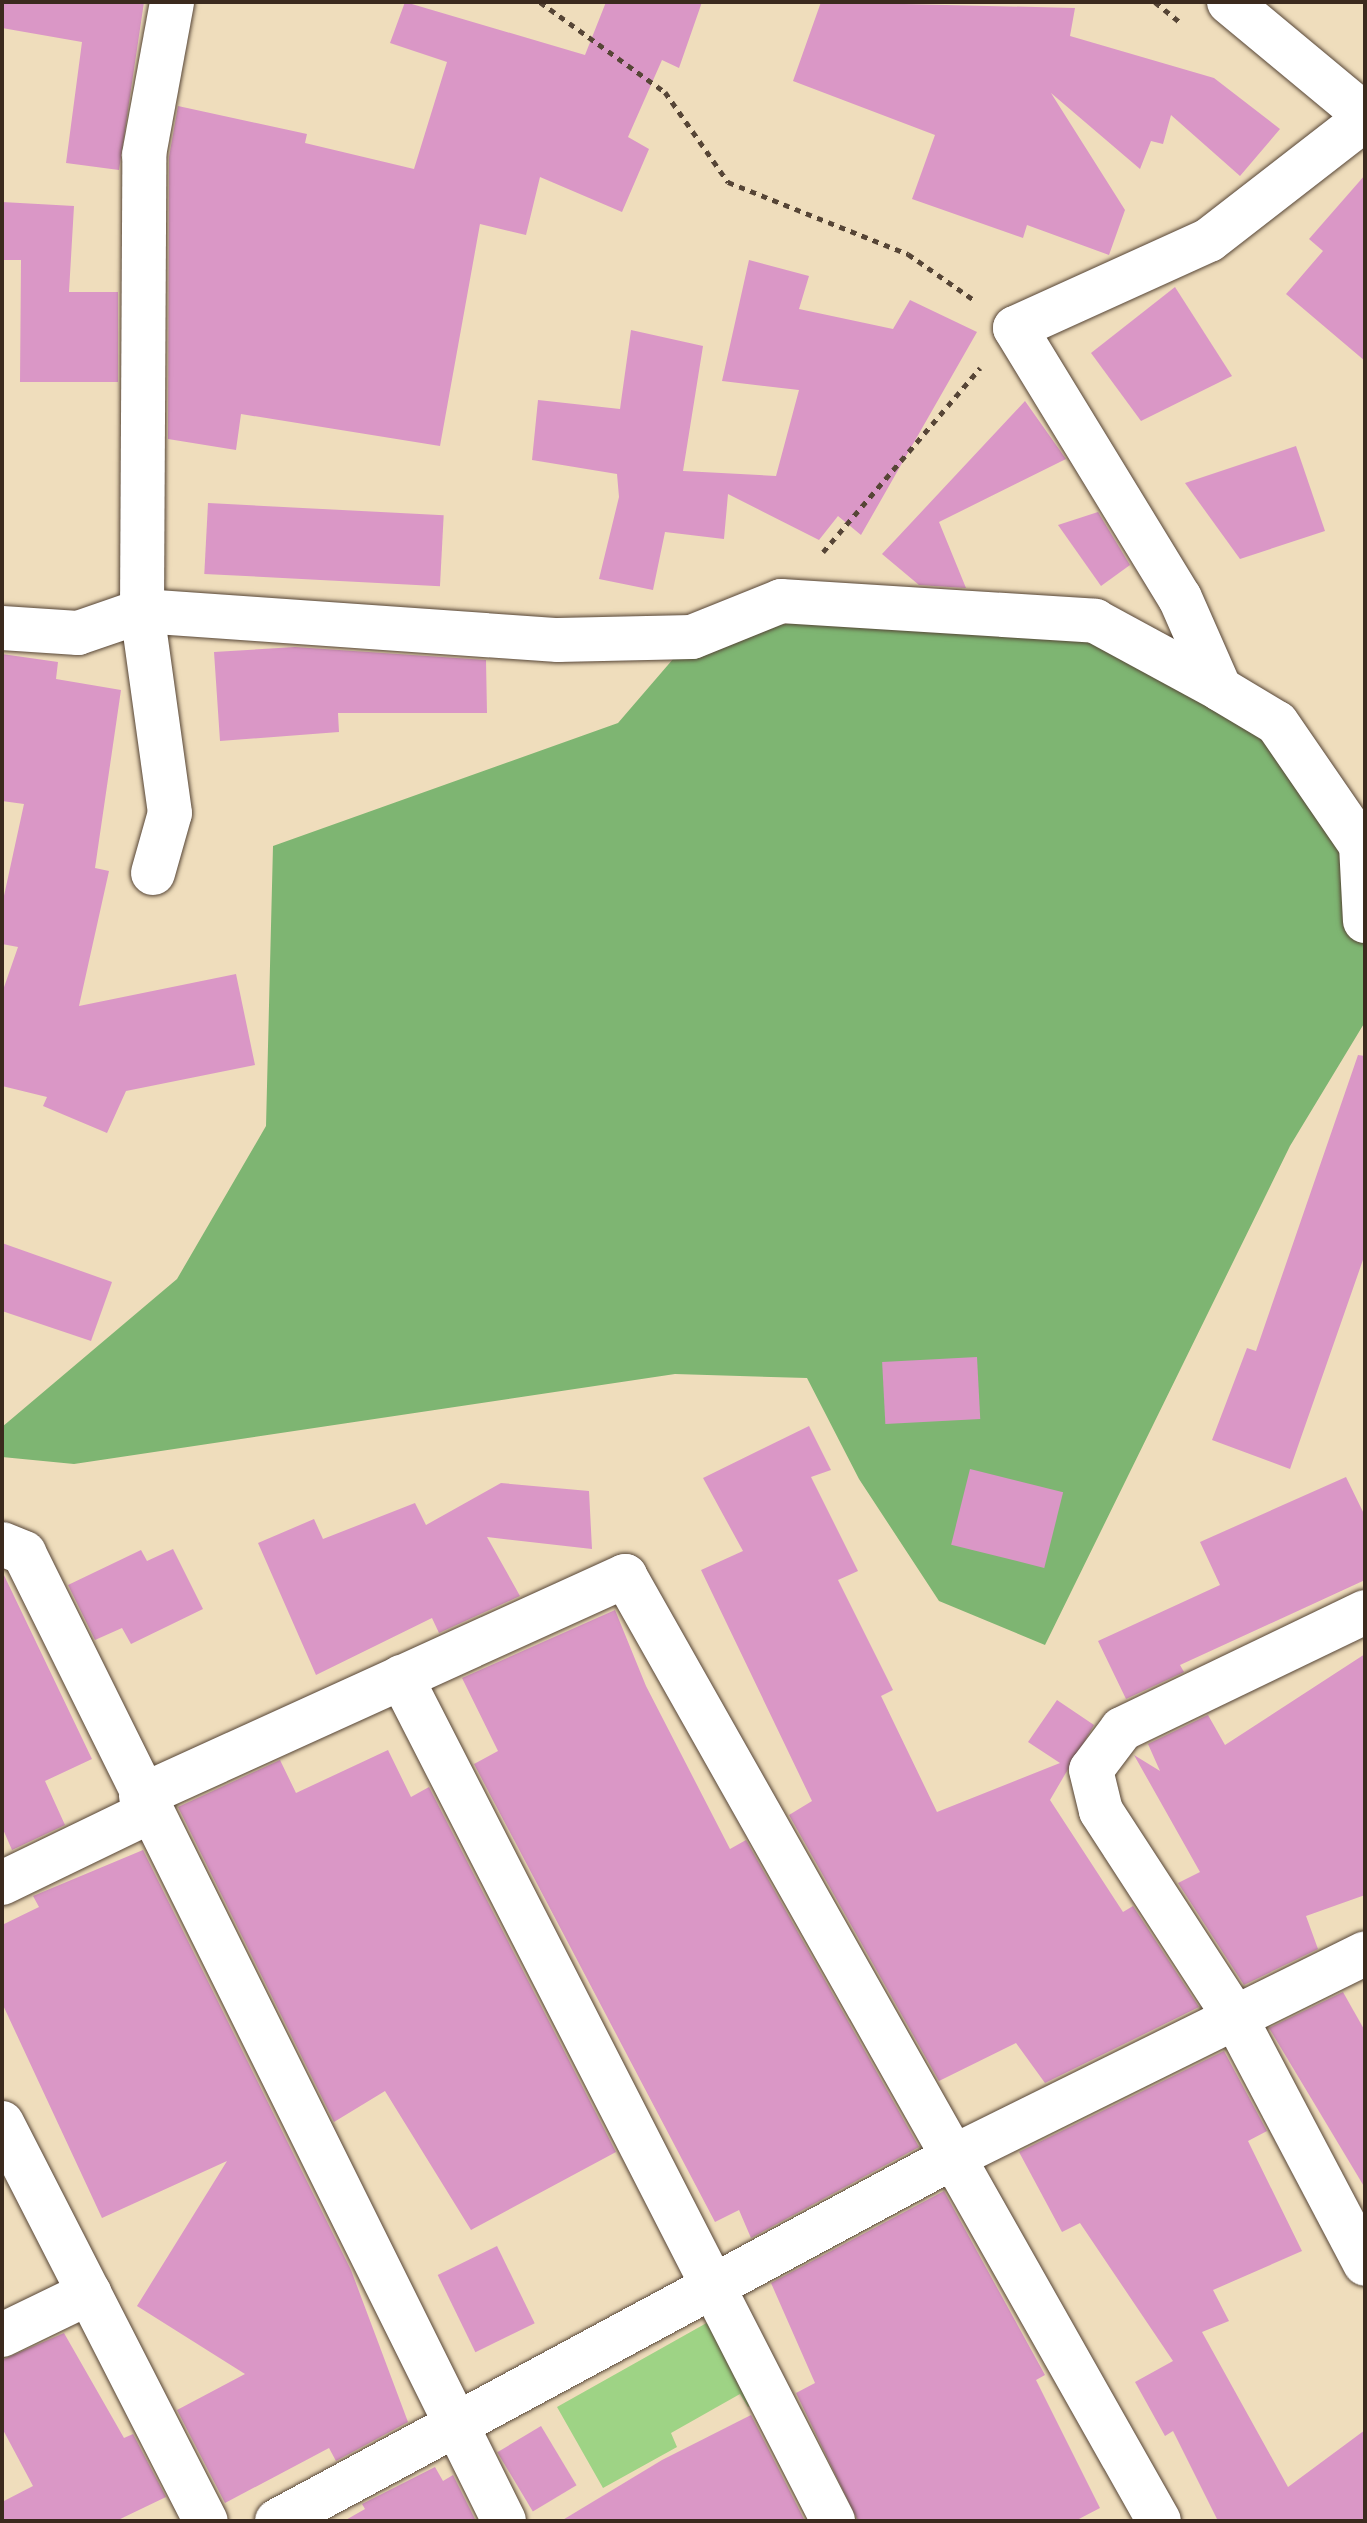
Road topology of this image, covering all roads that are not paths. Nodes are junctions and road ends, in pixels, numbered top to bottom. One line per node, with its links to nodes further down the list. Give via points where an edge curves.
1 (172, 2): 4 (street, via 144,155)
2 (1229, 2): 3 (street)
3 (1365, 117): 6 (street, via 1209,240 1015,328 1180,598)
4 (142, 611): 5 (street, via 78,633); 6 (street, via 558,640 692,637 781,601 1095,621); 7 (street, via 170,813)
5 (2, 628)
6 (1220, 689): 8 (street, via 1277,723 1361,845)
7 (153, 873)
8 (1365, 921)
9 (2, 1544): 12 (street, via 24,1553)
10 (1365, 1612): 15 (street, via 1122,1729 1091,1770 1101,1811)
11 (401, 1677): 12 (street); 17 (street, via 625,1576); 19 (street)
12 (145, 1804): 13 (street); 22 (street)
13 (2, 1883)
14 (1365, 1953): 15 (street)
15 (1235, 2017): 17 (street); 18 (street)
16 (2, 2123): 20 (street)
17 (957, 2155): 19 (street); 27 (street)
18 (1365, 2264)
19 (711, 2289): 22 (street); 26 (street)
20 (89, 2293): 21 (street); 23 (street)
21 (2, 2335)
22 (454, 2429): 24 (street); 25 (street)
23 (206, 2521)
24 (277, 2521)
25 (504, 2521)
26 (833, 2521)
27 (1159, 2521)

